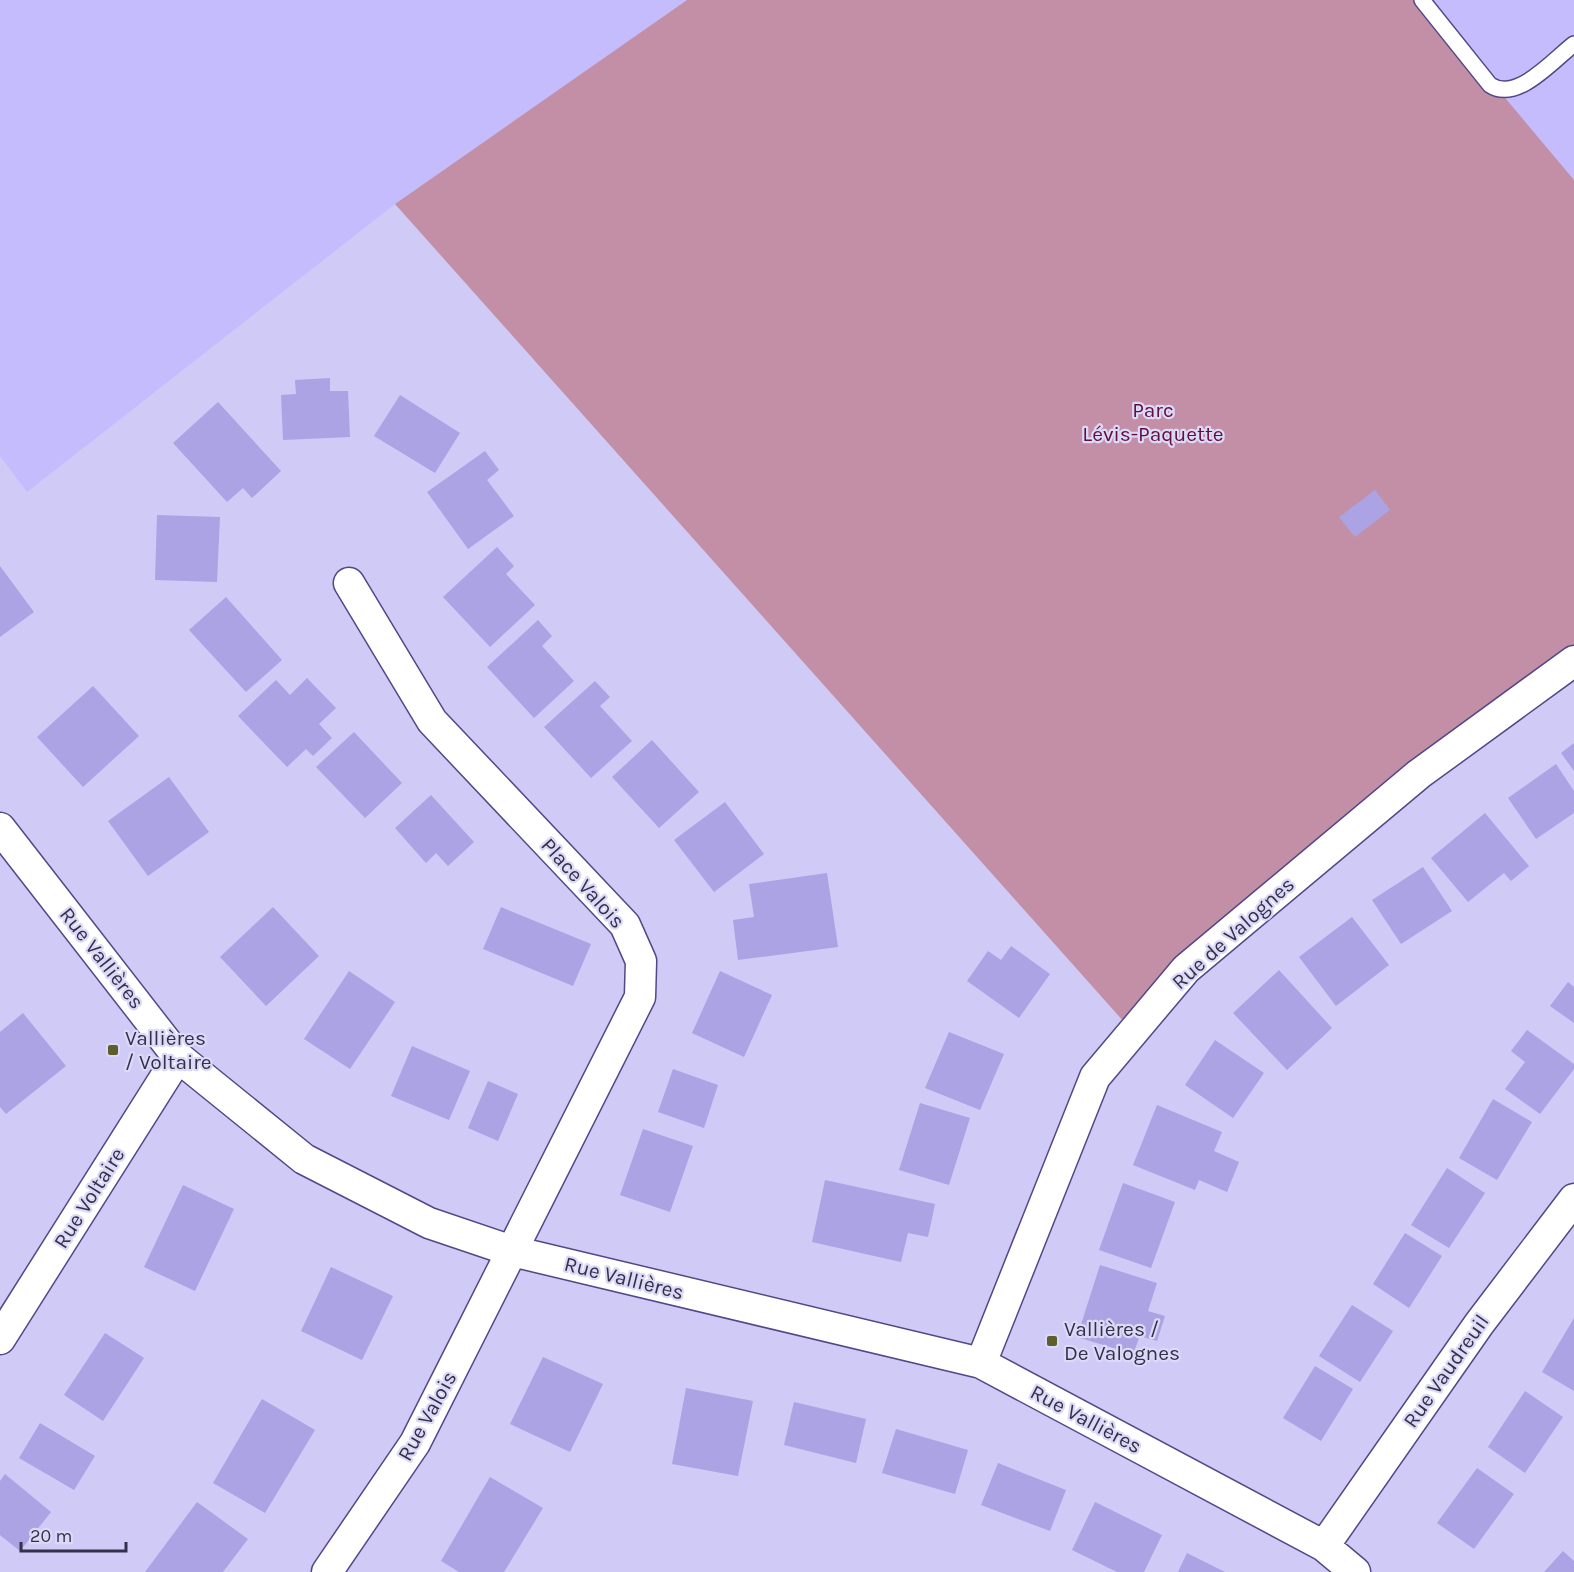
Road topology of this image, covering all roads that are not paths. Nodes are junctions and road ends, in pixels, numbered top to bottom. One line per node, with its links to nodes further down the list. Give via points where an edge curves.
1 (1422, 0): 2 (lane, via 1497,90 1521,86)
2 (1574, 44)
3 (349, 583): 8 (street, Place Valois, via 432,722 625,925 640,961 640,998)
4 (1574, 661): 10 (street, Rue de Valognes, via 1419,774 1178,978 1095,1077)
5 (0, 828): 6 (street, Rue Vallières)
6 (178, 1057): 8 (street, Rue Vallières, via 304,1159 429,1224); 9 (street, Rue Voltaire)
7 (1571, 1209): 11 (street, Rue Vaudreuil, via 1479,1324)
8 (512, 1251): 10 (street, Rue Vallières); 12 (street, Rue Valois, via 415,1443)
9 (0, 1339)
10 (981, 1363): 11 (street, Rue Vallières)
11 (1323, 1546): 13 (street, Rue Vallières)
12 (327, 1572)
13 (1355, 1572)

